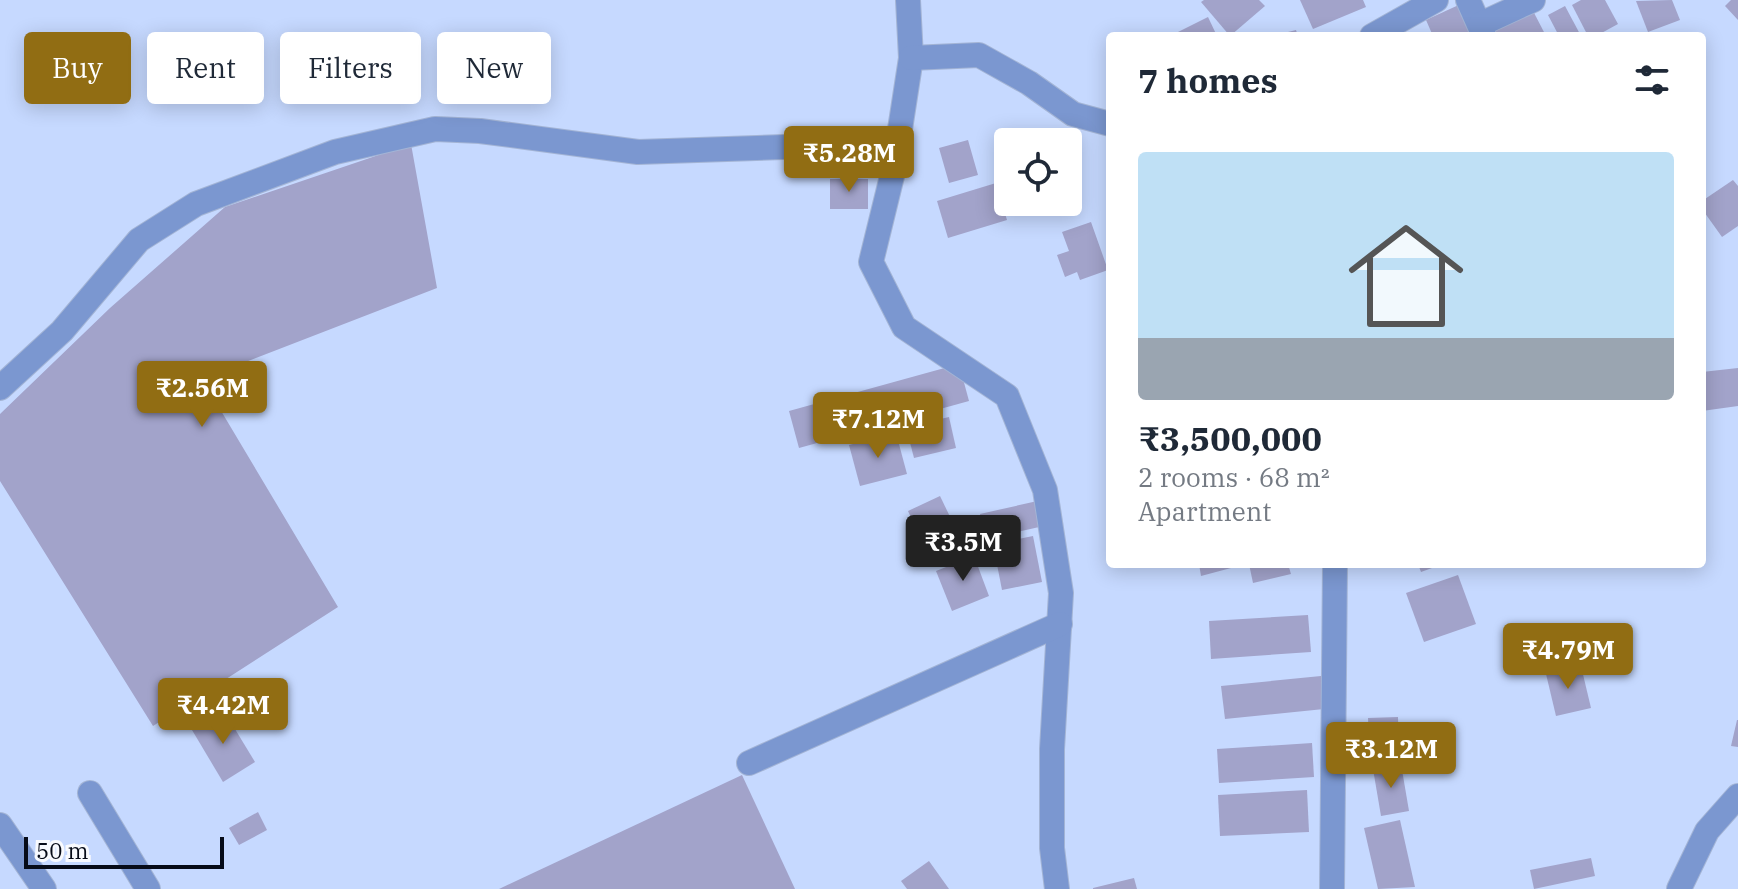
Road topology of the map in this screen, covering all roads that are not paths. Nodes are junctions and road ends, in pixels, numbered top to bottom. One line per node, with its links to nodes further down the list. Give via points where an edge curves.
1 (908, 0): 7 (street)
2 (1436, 0): 6 (street)
3 (1468, 0): 5 (street)
4 (1533, 0): 5 (street)
5 (1482, 30)
6 (1379, 32)
7 (911, 58): 8 (street, via 979,55 1073,114); 9 (street)
8 (1106, 123)
9 (898, 143): 10 (street, via 638,152 435,129 335,152 196,204 139,240 62,331); 12 (street, via 871,262 904,327 1007,396 1045,490 1061,593)
10 (0, 388)
11 (1335, 568): 20 (street)
12 (1060, 624): 13 (street); 19 (street, via 1052,749)
13 (749, 763)
14 (90, 793): 18 (street)
15 (1738, 796): 21 (street, via 1707,831)
16 (0, 825): 17 (street)
17 (44, 889)
18 (148, 889)
19 (1057, 889)
20 (1332, 889)
21 (1679, 889)

